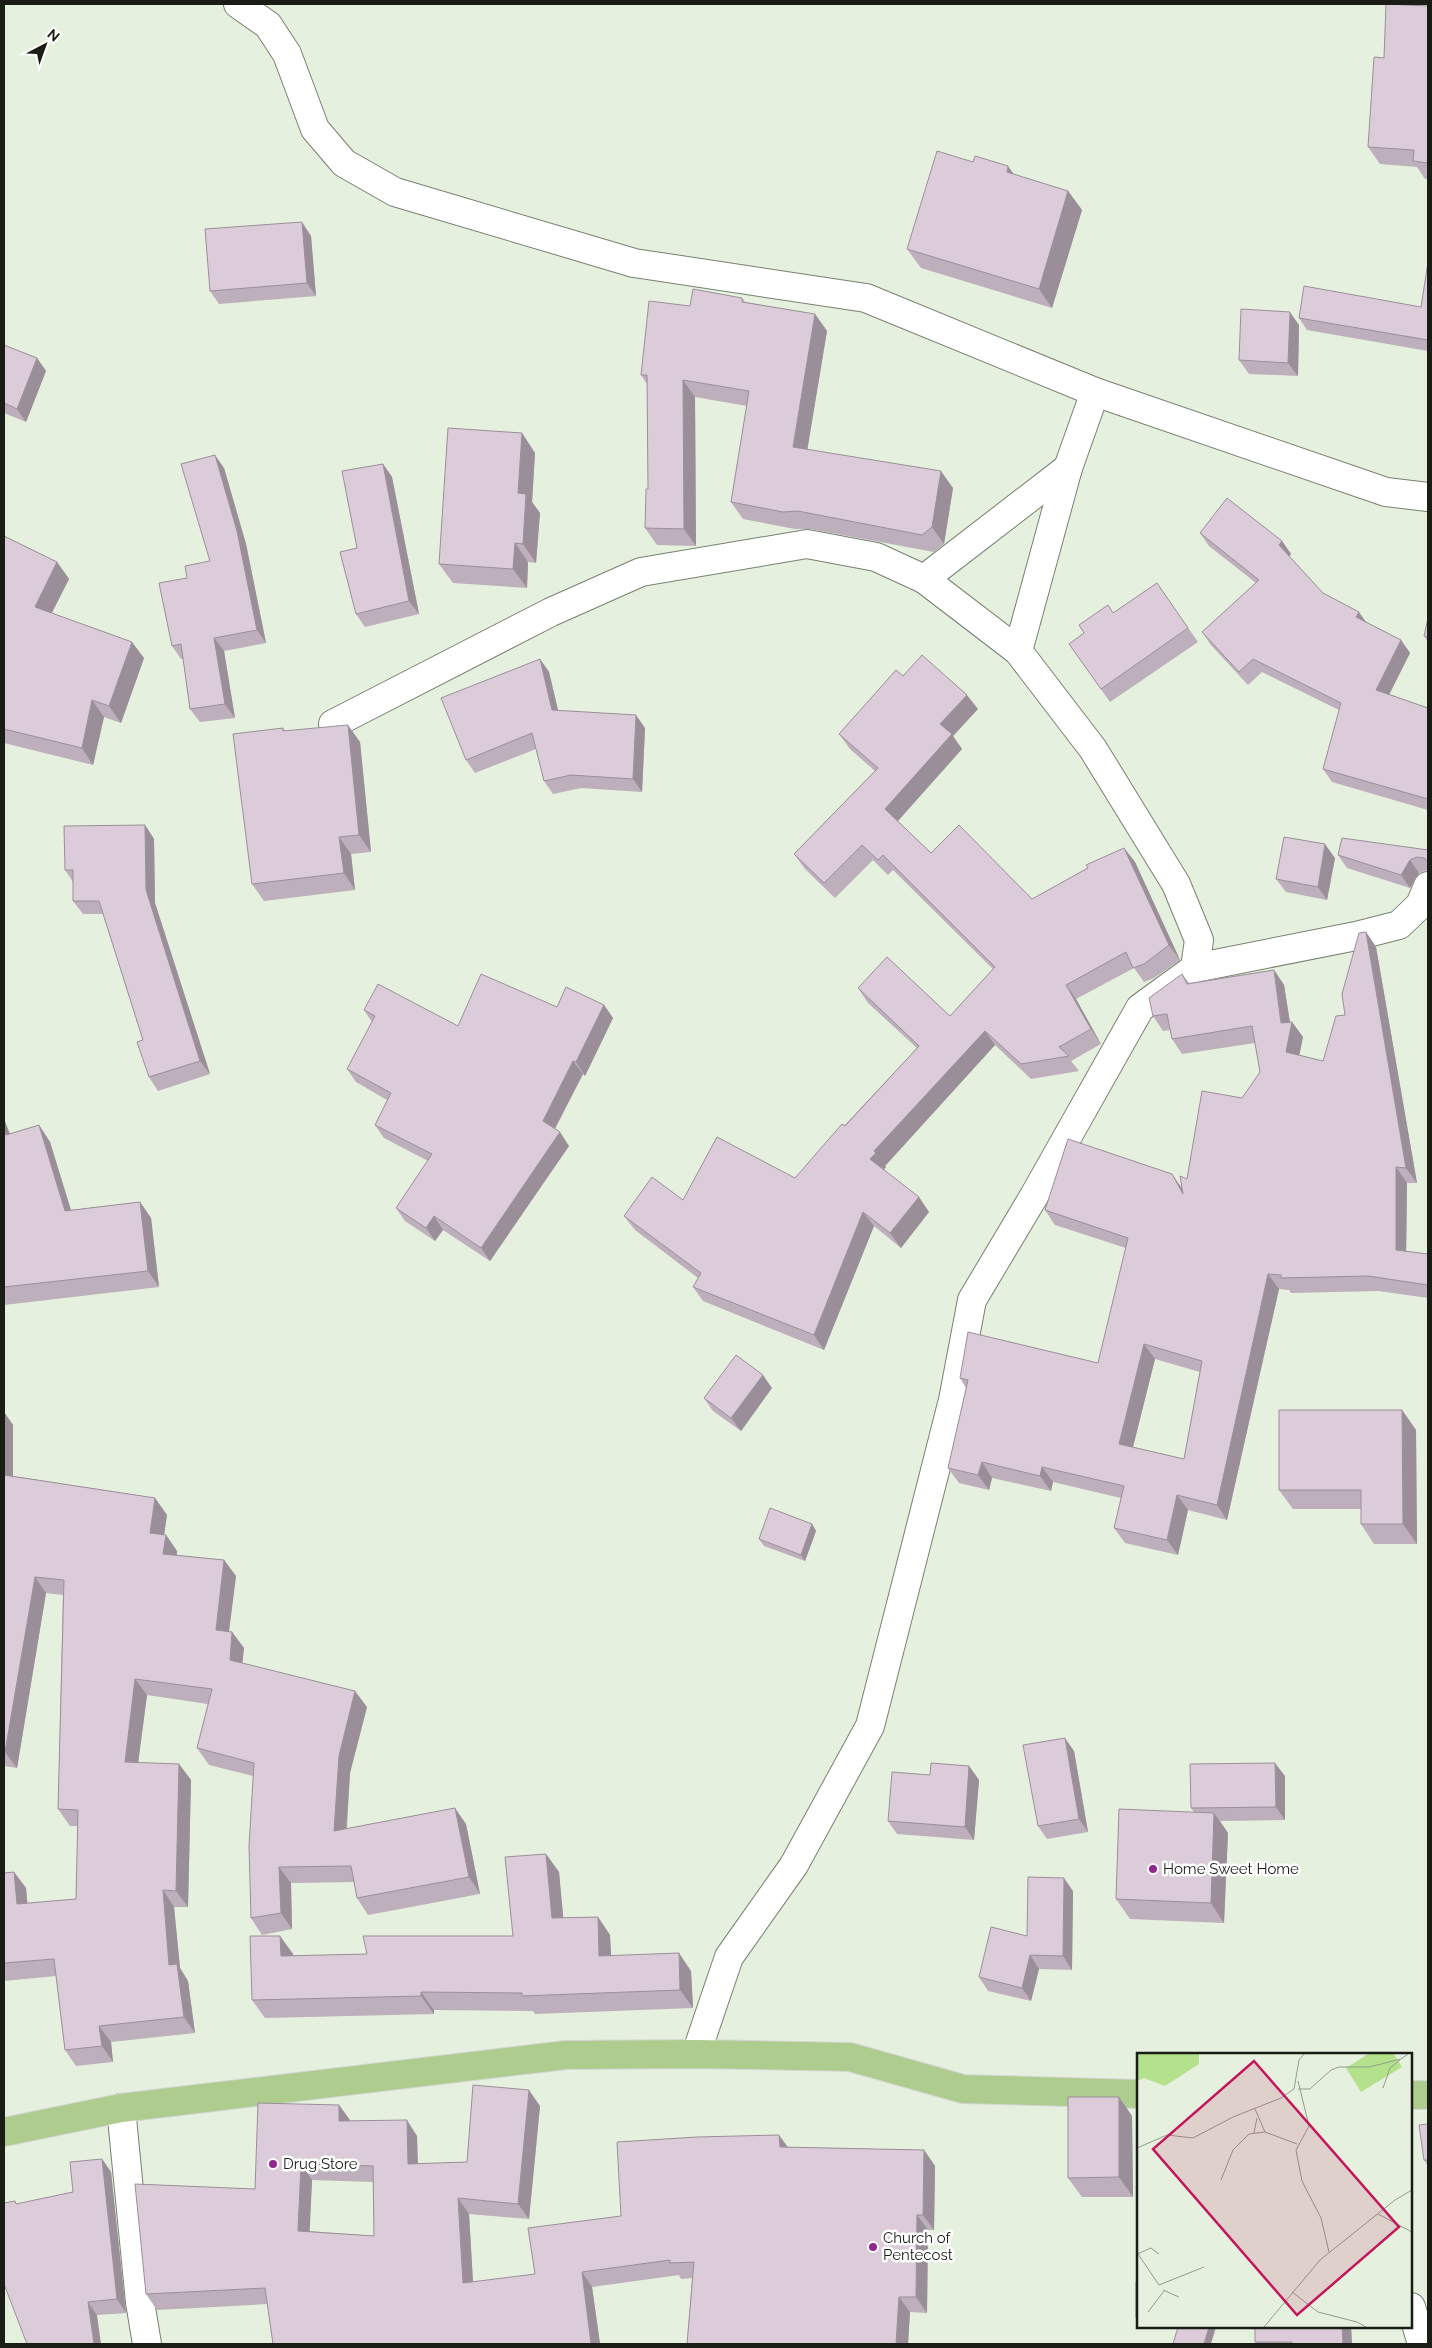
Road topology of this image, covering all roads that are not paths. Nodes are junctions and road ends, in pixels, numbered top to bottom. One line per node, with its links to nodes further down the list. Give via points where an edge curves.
1 (238, 4): 2 (street, via 268,25 287,54 315,129 344,162 395,192 634,263 866,298)
2 (1095, 392): 3 (street); 4 (street, via 1386,492)
3 (1068, 468): 5 (street); 6 (street)
4 (1428, 497)
5 (924, 580): 6 (street); 7 (street, via 876,557 807,544 641,572 551,612)
6 (1018, 650): 9 (street, via 1093,749 1176,884 1199,940)
7 (333, 724)
8 (1428, 886): 9 (street, via 1420,905 1399,925)
9 (1195, 968): 10 (street, via 1140,1008 972,1300 953,1400 870,1726 794,1866 729,1957)
10 (696, 2054): 11 (main road, via 850,2057 963,2089); 14 (main road, via 566,2055)
11 (1137, 2094)
12 (1412, 2095): 13 (main road)
13 (1428, 2095)
14 (121, 2108): 15 (main road); 17 (street)
15 (4, 2132)
16 (1412, 2309): 18 (street)
17 (147, 2344)
18 (1422, 2344)

